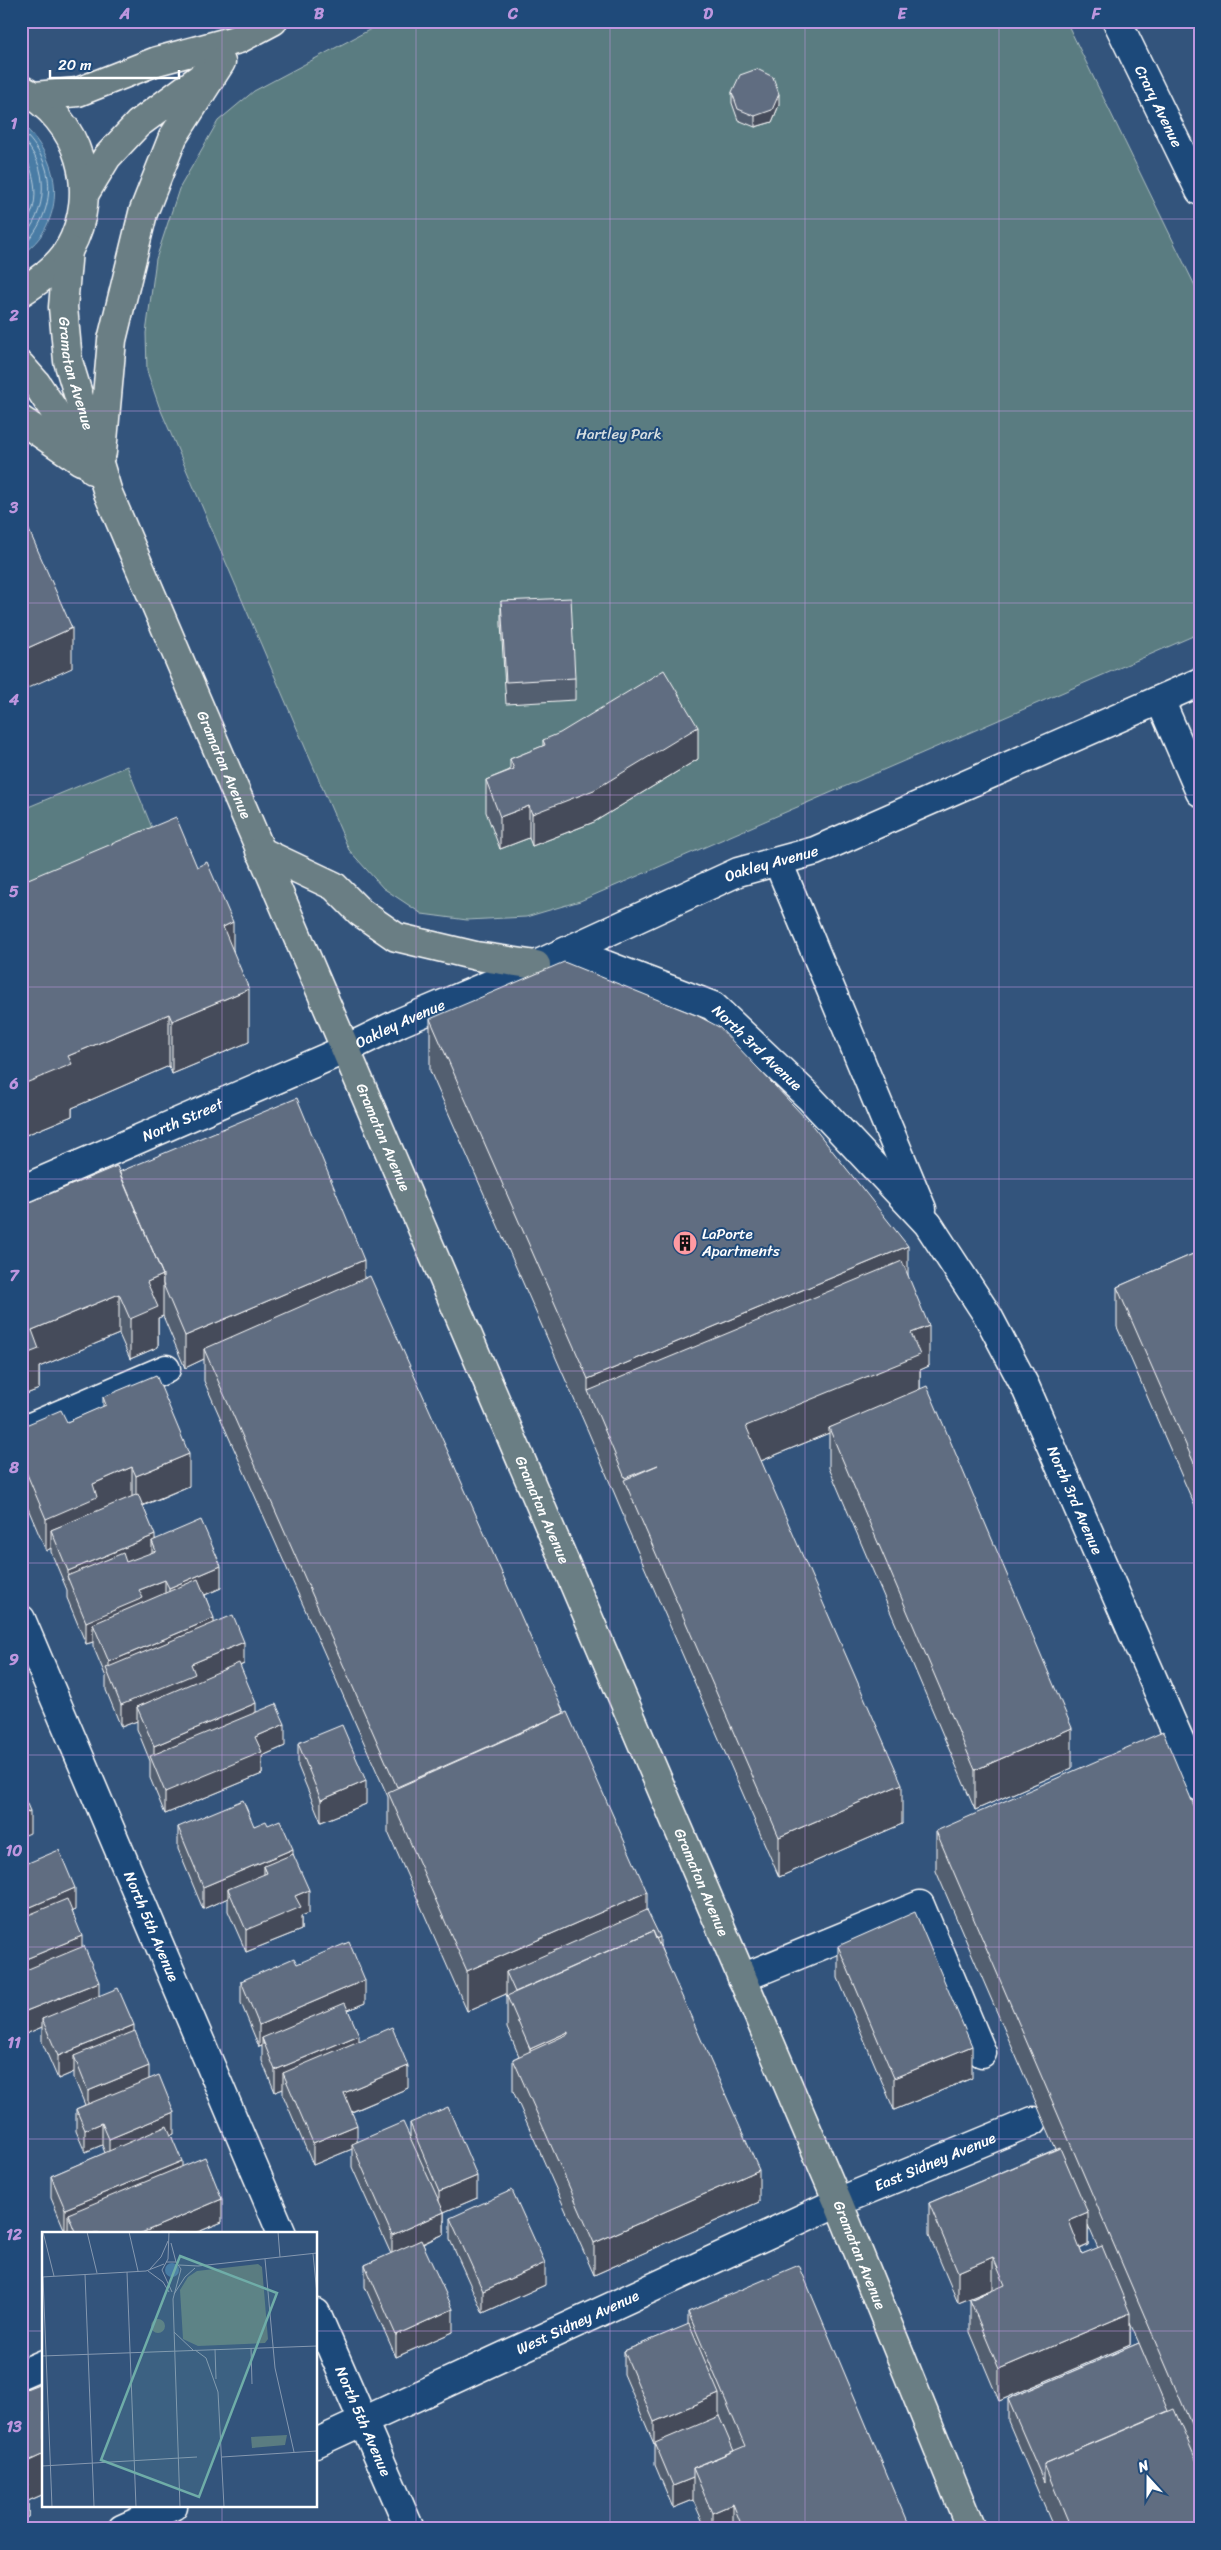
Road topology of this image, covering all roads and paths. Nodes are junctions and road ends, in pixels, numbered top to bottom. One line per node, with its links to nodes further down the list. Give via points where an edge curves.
1 (273, 21): 3 (main road)
2 (1117, 21): 6 (street, Crary Avenue)
3 (239, 39): 4 (main road); 5 (main road, via 157,61 78,92)
4 (221, 62): 7 (main road, via 138,124 107,157); 12 (main road, via 173,137 143,213 112,340)
5 (28, 93): 7 (main road, via 56,114 72,138 82,165)
6 (1200, 191)
7 (85, 193): 8 (main road, via 80,221)
8 (68, 250): 9 (main road, via 48,274); 12 (main road, Gramatan Avenue, via 63,307 68,362)
9 (21, 292)
10 (21, 366): 12 (main road, Gramatan Avenue)
11 (21, 420): 12 (main road)
12 (96, 466): 16 (main road, Gramatan Avenue)
13 (1200, 682): 14 (street, Oakley Avenue)
14 (1160, 700): 15 (street); 17 (street, Oakley Avenue, via 815,851)
15 (1200, 792)
16 (260, 851): 18 (main road, via 334,886 360,912 396,937 476,956); 19 (main road, Gramatan Avenue)
17 (778, 862): 18 (street, Oakley Avenue, via 738,872); 21 (street, North 3rd Avenue)
18 (536, 964): 19 (street, Oakley Avenue); 21 (street, North 3rd Avenue, via 598,962 713,1006 809,1097)
19 (344, 1050): 20 (street, North Street); 26 (main road, Gramatan Avenue)
20 (21, 1190)
21 (928, 1224): 25 (street, North 3rd Avenue, via 988,1316 1025,1386)
22 (166, 1369): 23 (street)
23 (21, 1431)
24 (21, 1619): 30 (street, North 5th Avenue)
25 (1200, 1787)
26 (742, 1978): 27 (street, via 920,1905); 29 (main road, Gramatan Avenue)
27 (982, 2053)
28 (1033, 2121): 29 (street, East Sidney Avenue)
29 (838, 2202): 34 (street, West Sidney Avenue); 39 (main road, Gramatan Avenue)
30 (281, 2232)
31 (318, 2318): 34 (street, North 5th Avenue)
32 (42, 2365): 33 (street)
33 (21, 2374)
34 (363, 2423): 35 (street, West Sidney Avenue); 38 (street, North 5th Avenue)
35 (318, 2442)
36 (169, 2508): 37 (street)
37 (122, 2529)
38 (410, 2529)
39 (971, 2529)

